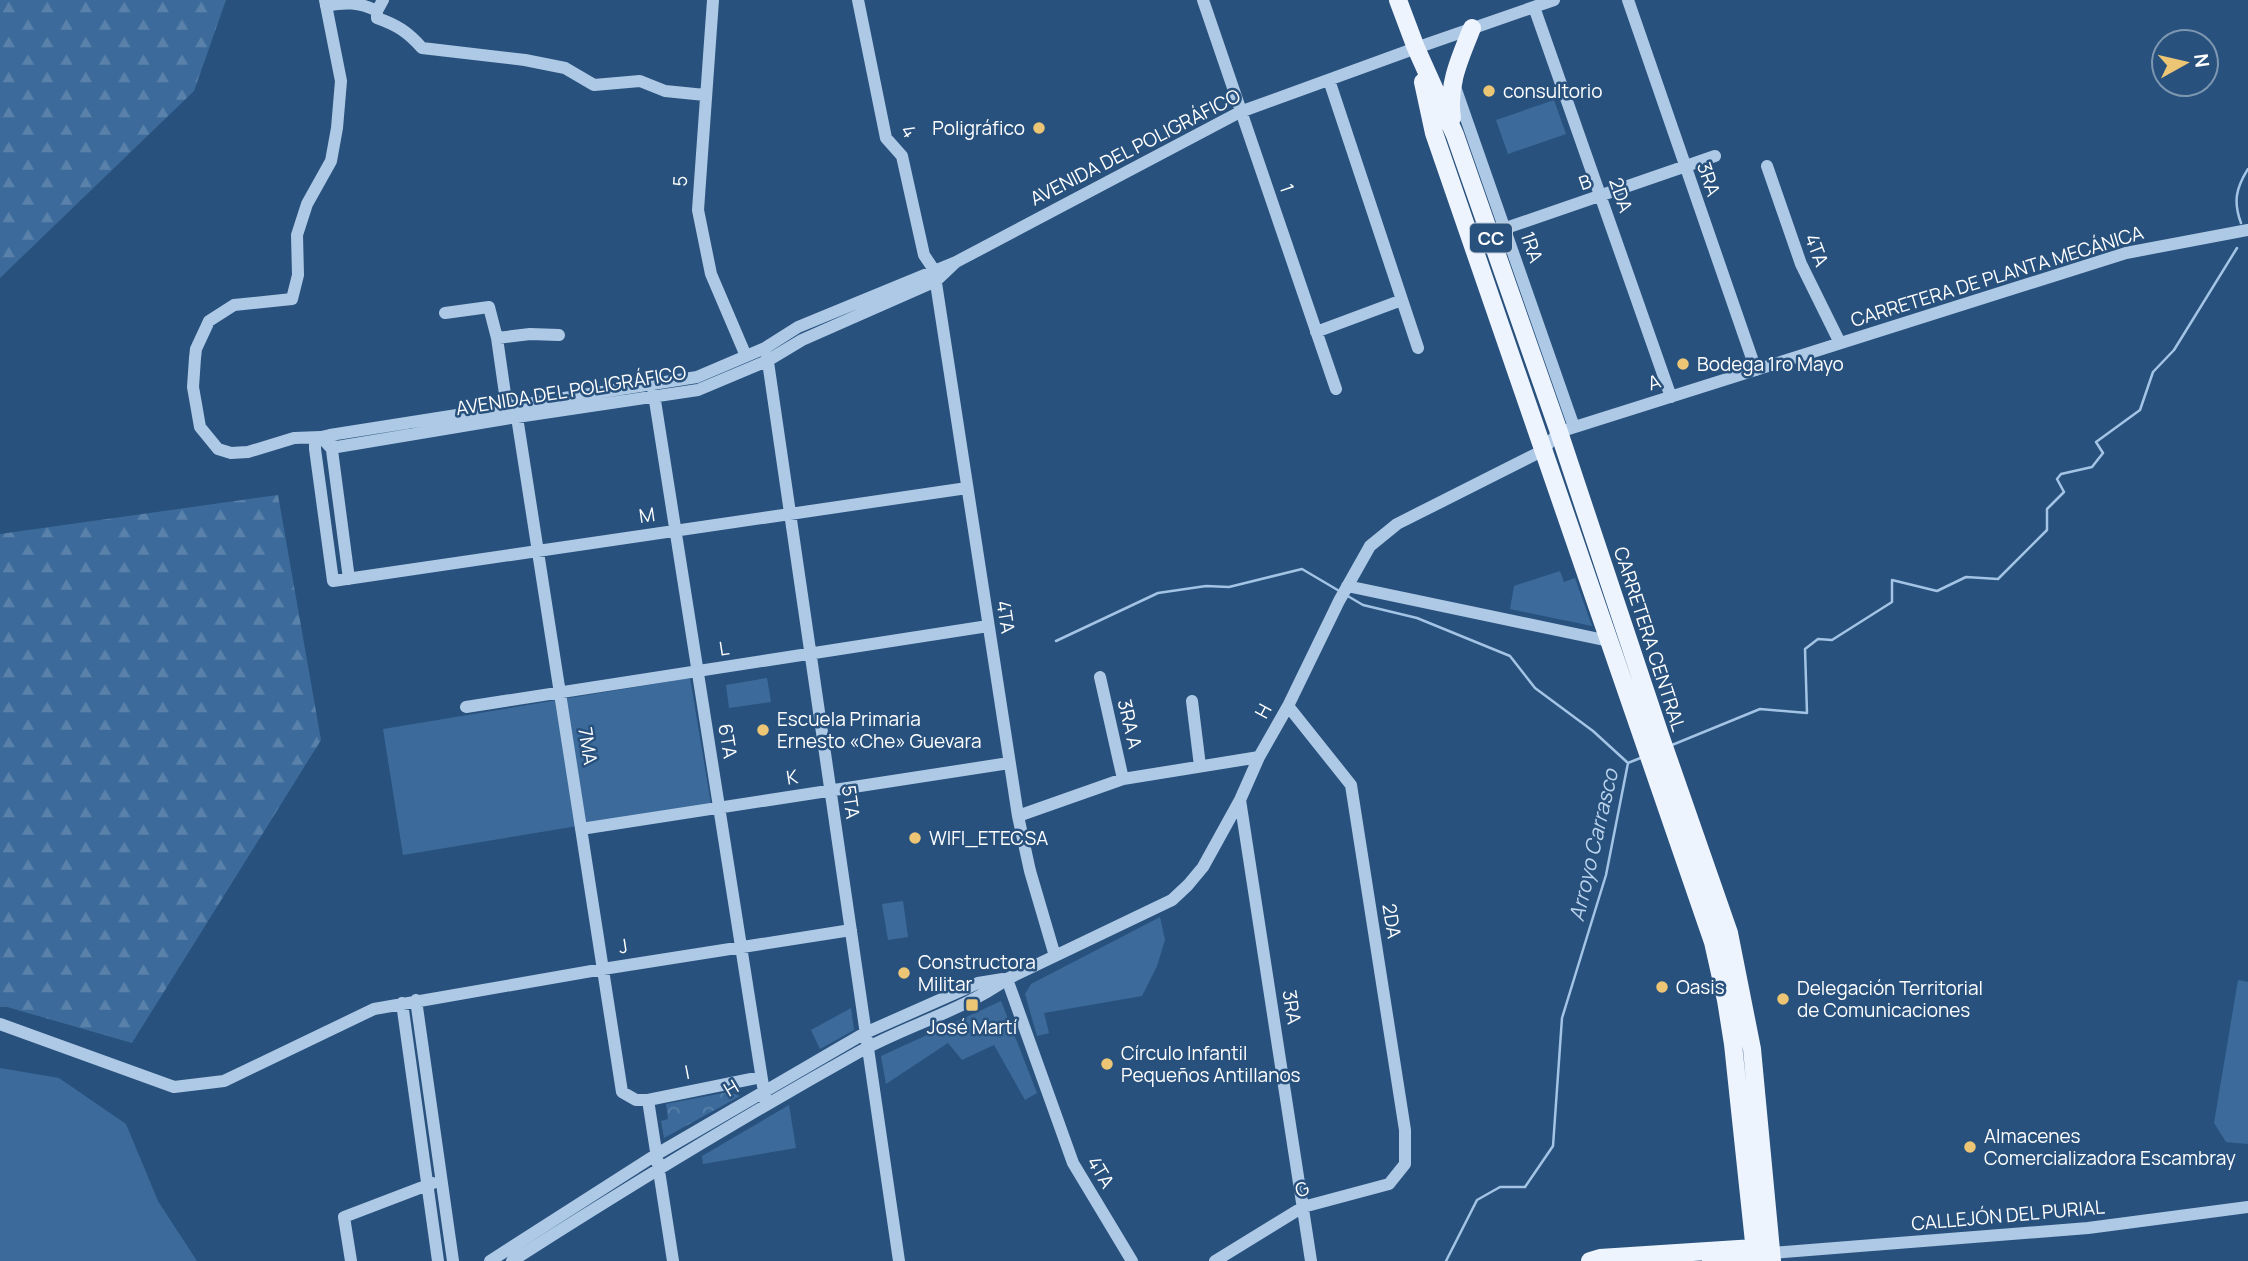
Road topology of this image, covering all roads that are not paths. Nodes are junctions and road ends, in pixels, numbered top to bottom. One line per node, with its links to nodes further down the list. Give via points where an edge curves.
1 (713, 0): 14 (street, 5)
2 (858, 0): 23 (street, 4, via 886,138 902,156 924,255)
3 (1203, 0): 15 (street, 1)
4 (1398, 0): 11 (main road, CARRETERA CENTRAL / CC)
5 (1554, 0): 9 (street, AVENIDA DEL POLIGRÁFICO)
6 (1628, 0): 19 (street, 3RA)
7 (326, 3): 8 (street); 40 (street, AVENIDA DEL POLIGRÁFICO, via 341,81 338,128 331,161 307,204 297,235 298,275 292,299 234,305 209,321 196,349 193,387 200,427 218,449 248,452 294,438)
8 (380, 5): 14 (street, via 377,18 408,32 422,48 565,68 594,85 640,81 665,91)
9 (1534, 7): 10 (street, AVENIDA DEL POLIGRÁFICO); 20 (street, 2DA)
10 (1472, 28): 11 (street, AVENIDA DEL POLIGRÁFICO); 12 (main road)
11 (1416, 48): 13 (street, AVENIDA DEL POLIGRÁFICO); 16 (main road, CARRETERA CENTRAL / CC); 41 (main road, CARRETERA CENTRAL / CC, via 1434,133)
12 (1452, 79): 16 (main road); 21 (street, 1RA)
13 (1329, 80): 15 (street, AVENIDA DEL POLIGRÁFICO); 24 (street)
14 (705, 95): 32 (street, 5, via 698,210 711,274)
15 (1240, 113): 23 (street, AVENIDA DEL POLIGRÁFICO); 26 (street, 1)
16 (1455, 135): 39 (main road, CARRETERA CENTRAL / CC)
17 (1715, 156): 19 (street, B)
18 (1768, 166): 29 (street, 4TA, via 1801,264)
19 (1685, 167): 20 (street, B); 34 (street, 3RA)
20 (1601, 197): 21 (street, B); 37 (street, 2DA)
21 (1506, 228): 39 (street, 1RA)
22 (2248, 230): 29 (street, CARRETERA DE PLANTA MECÁNICA, via 2126,253)
23 (935, 275): 30 (street, AVENIDA DEL POLIGRÁFICO, via 798,327); 33 (street, AVENIDA DEL POLIGRÁFICO); 42 (street, 4TA)
24 (1402, 300): 26 (street); 31 (street)
25 (445, 313): 28 (street, 7MA, via 489,307)
26 (1316, 332): 35 (street, 1)
27 (559, 335): 28 (street)
28 (497, 338): 38 (street, 7MA, via 506,401)
29 (1840, 343): 34 (street, A)
30 (765, 348): 32 (street, AVENIDA DEL POLIGRÁFICO); 33 (street, 5TA)
31 (1418, 348)
32 (746, 356): 36 (street, AVENIDA DEL POLIGRÁFICO)
33 (768, 361): 36 (street, AVENIDA DEL POLIGRÁFICO, via 698,390); 43 (street, 5TA)
34 (1756, 370): 37 (street, A)
35 (1336, 389)
36 (653, 390): 38 (street, AVENIDA DEL POLIGRÁFICO); 44 (street, 6TA)
37 (1671, 397): 39 (street, A)
38 (513, 412): 40 (street, AVENIDA DEL POLIGRÁFICO); 45 (street, 7MA)
39 (1567, 430): 41 (street); 57 (main road, CARRETERA CENTRAL / CC)
40 (327, 440): 46 (street); 46 (street, M, via 315,443 314,450 333,581)
41 (1542, 451): 47 (street, H, via 1389,529 1370,546); 49 (main road, CARRETERA CENTRAL / CC)
42 (967, 488): 43 (street, M); 48 (street, 4TA)
43 (790, 514): 44 (street, M); 50 (street, 5TA)
44 (676, 531): 45 (street, M); 51 (street, 6TA)
45 (538, 551): 46 (street, M); 53 (street, 7MA)
46 (349, 579)
47 (1347, 586): 49 (street); 55 (street, H)
48 (988, 626): 50 (street, L); 60 (street, 4TA)
49 (1609, 641): 57 (main road, CARRETERA CENTRAL / CC)
50 (810, 654): 51 (street, L); 63 (street, 5TA)
51 (698, 671): 53 (street, L); 65 (street, 6TA)
52 (1100, 677): 62 (street, 3RA A)
53 (560, 693): 56 (street, L); 67 (street, 7MA)
54 (1192, 701): 61 (street)
55 (1288, 706): 58 (street, H); 86 (street, 2DA, via 1351,785 1405,1130)
56 (466, 708)
57 (1652, 738): 59 (main road, CARRETERA CENTRAL / CC)
58 (1259, 757): 61 (street); 64 (street, H)
59 (1659, 760): 77 (main road, CARRETERA CENTRAL / CC, via 1713,942); 79 (main road, CARRETERA CENTRAL / CC, via 1729,933)
60 (1009, 763): 63 (street, K); 66 (street, 4TA)
61 (1200, 766): 62 (street)
62 (1123, 779): 66 (street)
63 (830, 790): 65 (street, K); 68 (street, 5TA)
64 (1240, 800): 70 (street, H, via 1203,867 1172,900); 90 (street, 3RA)
65 (719, 808): 67 (street, K); 69 (street, 6TA)
66 (1018, 816): 70 (street, 4TA)
67 (582, 829): 71 (street, 7MA)
68 (850, 930): 69 (street, J); 76 (street, 5TA)
69 (741, 947): 71 (street, J); 80 (street, 6TA)
70 (1055, 956): 72 (street, H)
71 (603, 969): 73 (street, J); 82 (street, 7MA)
72 (1007, 979): 76 (street, H, via 978,983); 78 (street, H, via 984,995); 101 (street, 4TA, via 1073,1163)
73 (416, 1000): 74 (street, J); 88 (street)
74 (402, 1003): 75 (street, J, via 374,1009 224,1081 174,1087); 89 (street)
75 (0, 1024)
76 (865, 1032): 78 (street, 5TA); 81 (street, H)
77 (1733, 1044): 79 (main road); 93 (main road, CARRETERA CENTRAL / CC)
78 (868, 1048): 84 (street, H); 100 (street, 5TA)
79 (1752, 1049): 93 (main road, CARRETERA CENTRAL / CC)
80 (761, 1077): 81 (street, 6TA); 83 (street, I)
81 (764, 1091): 84 (street, 6TA); 85 (street, H)
82 (622, 1092): 83 (street, I, via 636,1100)
83 (648, 1100): 85 (street)
84 (766, 1105): 87 (street, H)
85 (657, 1154): 87 (street); 97 (street, H)
86 (1405, 1164): 90 (street, G, via 1389,1184)
87 (659, 1168): 98 (street, H); 99 (street)
88 (441, 1180): 89 (street); 96 (street)
89 (427, 1185): 94 (street, via 345,1217); 95 (street)
90 (1303, 1208): 102 (street, G); 103 (street, 3RA)
91 (2248, 1208): 92 (street, CALLEJÓN DEL PURIAL, via 2088,1228)
92 (1826, 1249): 93 (street, CALLEJÓN DEL PURIAL); 106 (street)
93 (1762, 1256): 104 (main road); 105 (main road)
94 (351, 1261)
95 (438, 1261)
96 (453, 1261)
97 (489, 1261)
98 (512, 1261)
99 (673, 1261)
100 (899, 1261)
101 (1132, 1261)
102 (1215, 1261)
103 (1311, 1261)
104 (1590, 1261)
105 (1711, 1261)
106 (1803, 1261)

